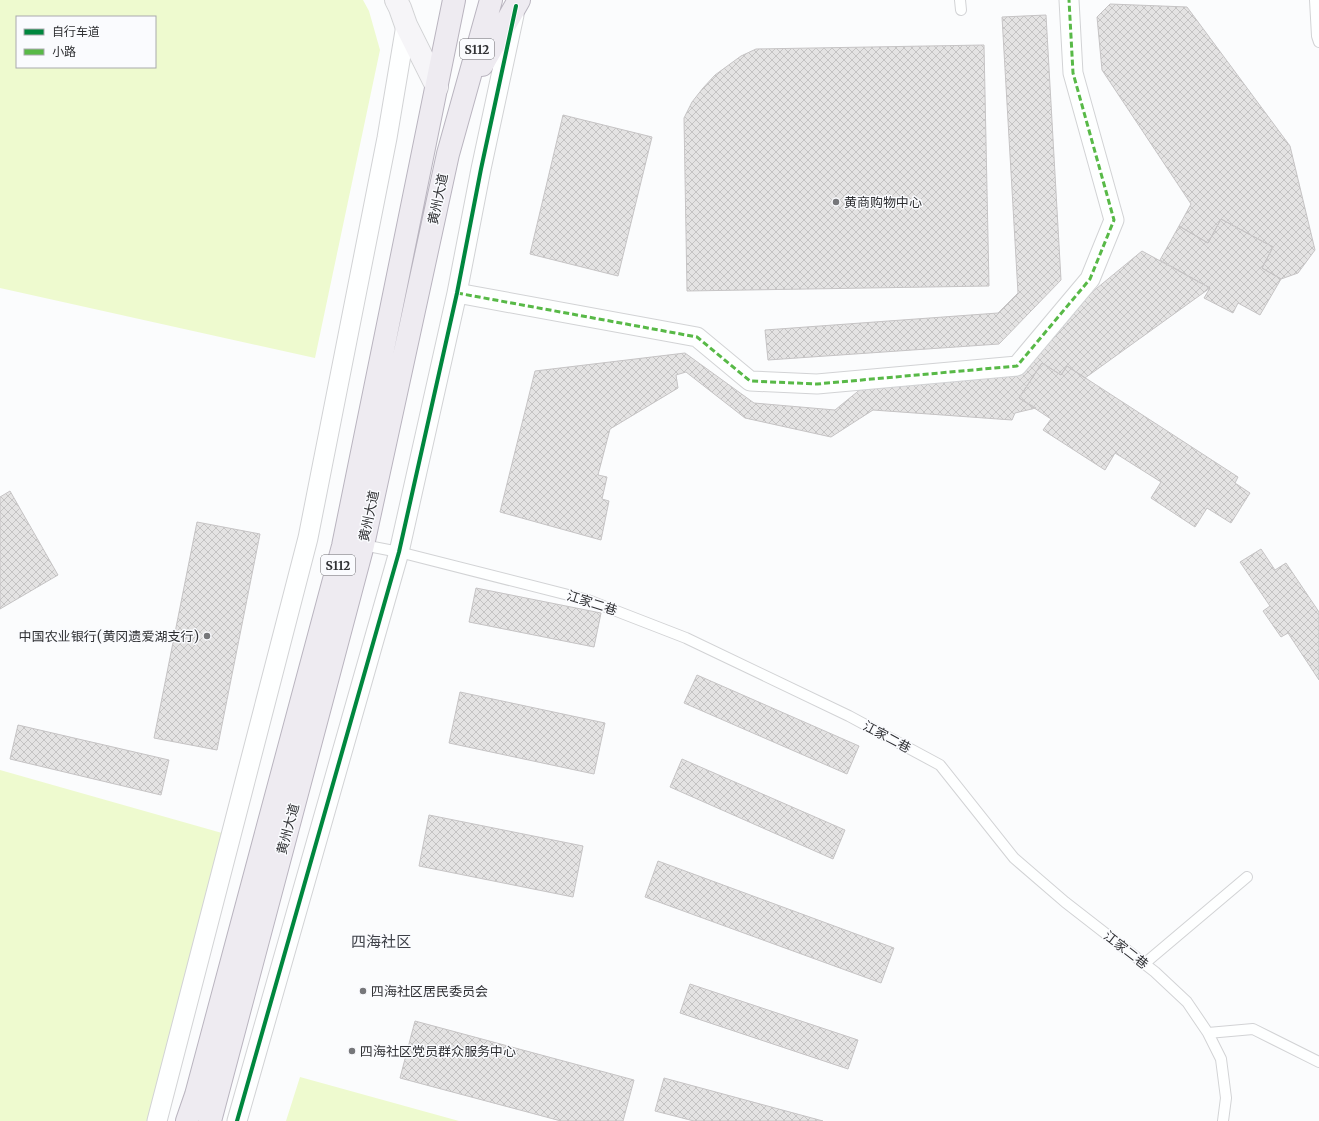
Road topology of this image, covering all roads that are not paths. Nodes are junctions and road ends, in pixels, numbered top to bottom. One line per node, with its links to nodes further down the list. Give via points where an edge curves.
1 (396, 0): 7 (main road)
2 (454, 0): 9 (main road, 黄州大道 / S112)
3 (491, 0): 10 (main road, 黄州大道 / S112)
4 (1069, 0): 11 (street, via 1073,72 1114,220 1090,279 1017,366 817,384 750,380 697,337)
5 (1314, 0): 8 (lane)
6 (518, 3): 10 (main road); 11 (street, via 481,169)
7 (406, 25): 9 (main road); 20 (street, via 387,138 308,538)
8 (1319, 42)
9 (437, 87): 18 (main road, 黄州大道 / S112, via 343,546)
10 (464, 98): 12 (main road, 黄州大道 / S112, via 448,154)
11 (457, 293): 13 (street)
12 (363, 545): 13 (lane, 江家二巷); 19 (main road, 黄州大道 / S112)
13 (399, 552): 15 (lane, 江家二巷, via 588,600 686,638 849,716 940,765 1014,858); 21 (street)
14 (1247, 877): 15 (lane)
15 (1144, 964): 16 (lane, 江家二巷, via 1187,1002)
16 (1208, 1033): 17 (lane, via 1253,1029); 22 (lane, 江家二巷, via 1221,1059 1226,1098)
17 (1319, 1062)
18 (188, 1116)
19 (211, 1120)
20 (157, 1121)
21 (237, 1121)
22 (1223, 1121)

